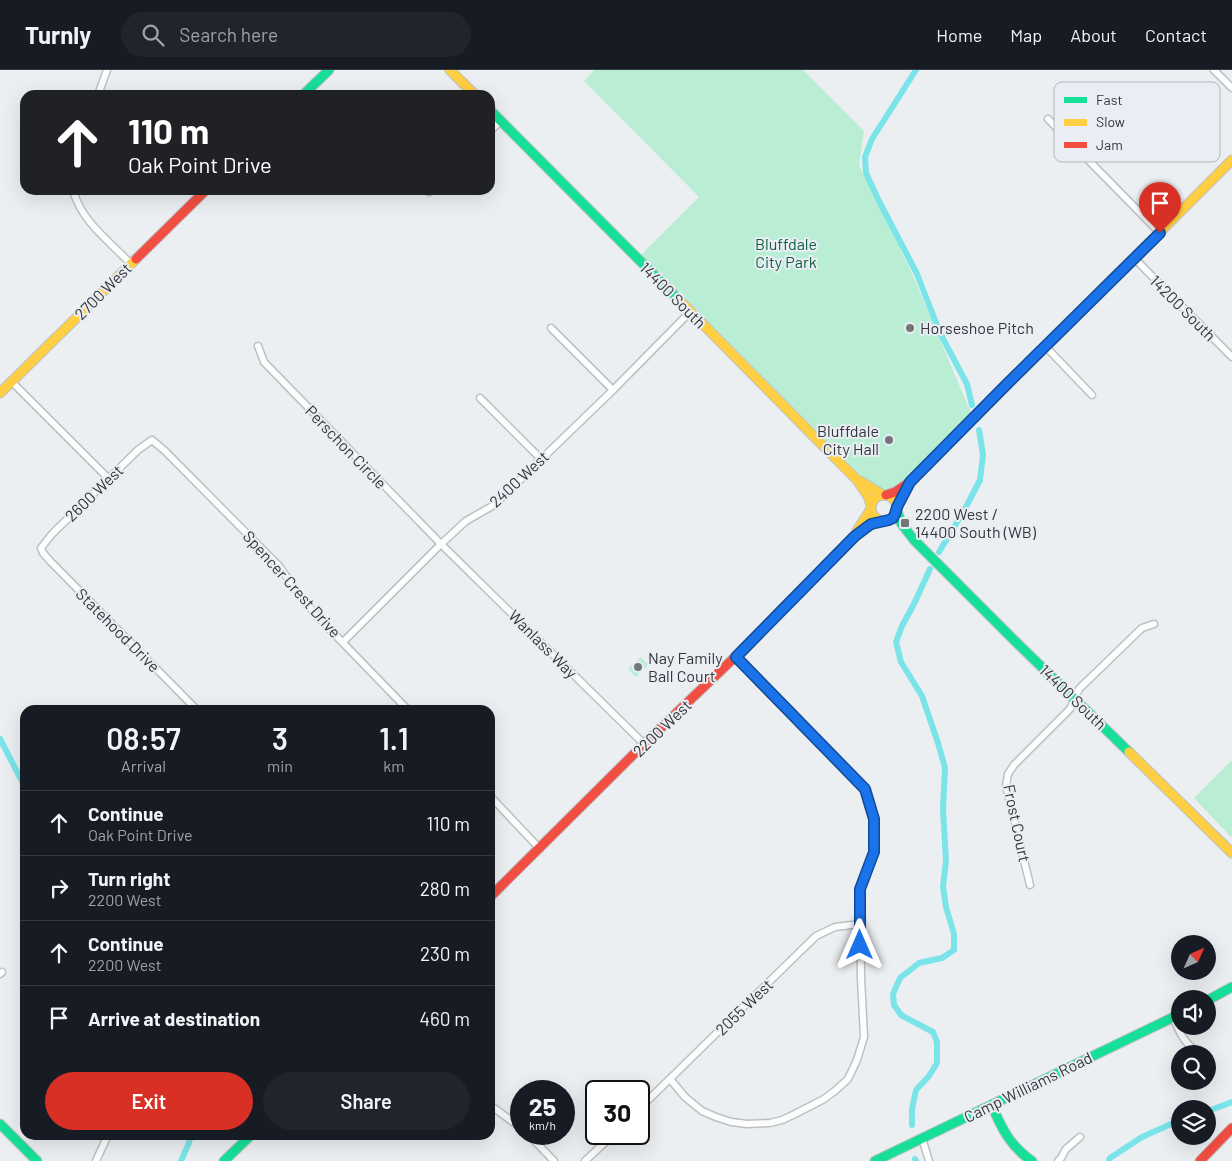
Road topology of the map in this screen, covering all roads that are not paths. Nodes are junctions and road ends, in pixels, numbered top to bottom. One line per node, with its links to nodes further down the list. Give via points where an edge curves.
1 (107, 70): 6 (street)
2 (329, 70): 7 (street)
3 (450, 70): 8 (street)
4 (1214, 70): 5 (street)
5 (1232, 88)
6 (100, 90)
7 (308, 90)
8 (470, 90)
9 (495, 115): 11 (street, 14400 South)
10 (1048, 119): 12 (street)
11 (501, 121): 13 (street); 21 (street, 14400 South)
12 (1054, 125)
13 (495, 126)
14 (1232, 160): 18 (street)
15 (1090, 162): 18 (street)
16 (75, 195): 20 (street, via 87,218)
17 (201, 195): 20 (street, 2700 West)
18 (1160, 233): 19 (street)
19 (1134, 258): 24 (street); 25 (street, 14200 South)
20 (131, 264): 26 (street, 2700 West)
21 (690, 312): 27 (street, 2400 West); 34 (street, 14400 South)
22 (551, 328): 27 (street)
23 (258, 346): 42 (street, Perschon Circle, via 264,362)
24 (1045, 346): 29 (street); 35 (street)
25 (1232, 357)
26 (12, 382): 28 (street, 2700 West); 33 (street)
27 (613, 390): 32 (street, 2400 West)
28 (0, 393)
29 (1092, 395)
30 (480, 398): 32 (street)
31 (152, 440): 33 (street, 2600 West); 45 (street, Spencer Crest Drive, via 279,566 315,614)
32 (542, 459): 42 (street, 2400 West, via 494,505 466,521)
33 (109, 479): 43 (street, 2600 West)
34 (857, 480): 36 (street, 14400 South); 37 (street, 14400 South)
35 (910, 482): 36 (street); 38 (street)
36 (884, 495): 37 (street, via 875,499); 38 (street, via 893,499)
37 (871, 507): 39 (street, via 874,517); 40 (street, 2200 West)
38 (897, 509): 39 (street, via 893,518); 41 (street, 14400 South, via 901,523)
39 (883, 521): 40 (street, 2200 West, via 868,526); 41 (street, 14400 South)
40 (855, 536): 46 (street, 2200 West)
41 (914, 540): 47 (street, 14400 South)
42 (441, 544): 45 (street, 2400 West); 50 (street, Wanlass Way)
43 (41, 548): 48 (street, Statehood Drive, via 47,558)
44 (1154, 624): 47 (street, Frost Court, via 1142,628 1079,688)
45 (343, 642): 49 (street, Spencer Crest Drive)
46 (736, 657): 50 (street, 2200 West); 56 (street, via 865,789 874,819 874,852 860,889)
47 (1075, 698): 53 (street, 14400 South); 54 (street, Frost Court, via 1070,709 1008,774 1006,786)
48 (192, 705)
49 (403, 705)
50 (644, 744): 52 (street, 2200 West)
51 (495, 801): 52 (street)
52 (540, 849): 55 (street, 2200 West)
53 (1232, 853)
54 (1030, 885)
55 (495, 893)
56 (860, 924): 60 (street, 2055 West, via 835,927 816,936); 60 (street, via 864,1037 848,1079 836,1090 782,1120 747,1124 731,1122 702,1111)
57 (1232, 988): 58 (street)
58 (1216, 996)
59 (1171, 1018): 62 (street, Camp Williams Road)
60 (670, 1079): 61 (street, 2055 West)
61 (650, 1098)
62 (992, 1105): 68 (street, Camp Williams Road); 73 (street, via 1008,1139)
63 (495, 1109): 64 (street)
64 (510, 1120)
65 (0, 1124): 75 (street)
66 (1232, 1128): 82 (street)
67 (1080, 1137): 74 (street)
68 (922, 1138): 80 (street, Camp Williams Road); 81 (street)
69 (106, 1140): 76 (street)
70 (246, 1140): 77 (street)
71 (539, 1145): 78 (street)
72 (602, 1145): 79 (street)
73 (1025, 1159)
74 (1060, 1160)
75 (37, 1161)
76 (96, 1161)
77 (224, 1161)
78 (554, 1161)
79 (585, 1161)
80 (875, 1161)
81 (929, 1161)
82 (1200, 1161)

